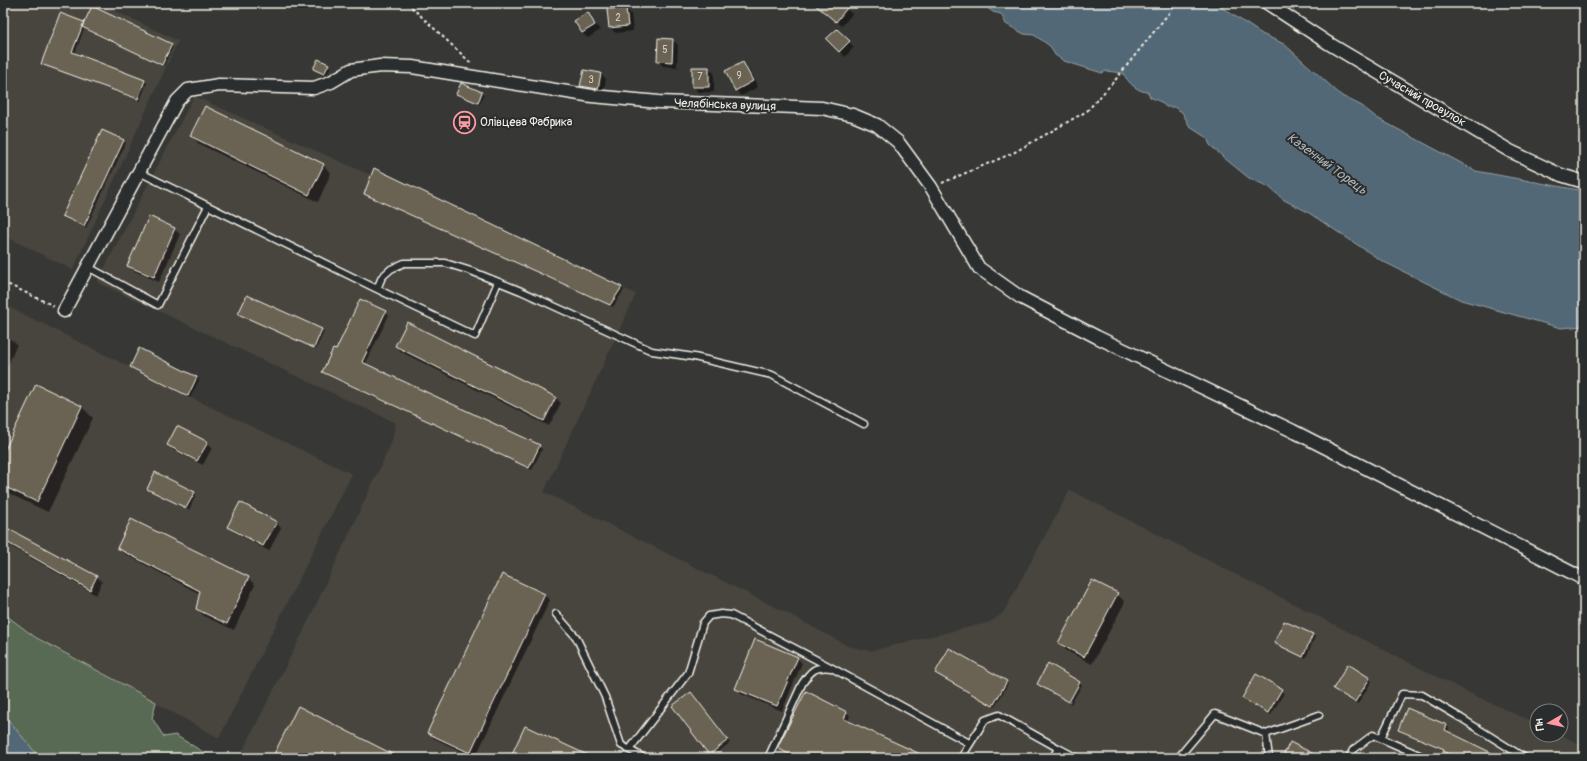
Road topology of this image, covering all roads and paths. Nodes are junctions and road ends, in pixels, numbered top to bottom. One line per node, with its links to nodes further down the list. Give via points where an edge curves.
1 (407, 3): 4 (path)
2 (1177, 3): 7 (path, via 1116,79 1086,111 1013,153)
3 (1267, 3): 6 (street, Сучасний провулок, via 1328,43 1510,151 1561,175)
4 (488, 79): 5 (street, Челябінська вулиця, via 412,67 380,66 351,70 331,82 314,88 219,85 188,90 177,101); 7 (street, Челябінська вулиця, via 592,96 690,104 822,108 853,115 877,125 898,142)
5 (139, 172): 8 (lane); 9 (street, Челябінська вулиця)
6 (1584, 182)
7 (931, 187): 15 (street, Челябінська вулиця, via 979,268 1020,297 1293,431)
8 (208, 206): 9 (lane, via 158,305); 12 (lane)
9 (88, 266): 13 (street, Челябінська вулиця)
10 (3, 282): 13 (path)
11 (498, 282): 12 (lane, via 445,263 410,262 391,269 382,277); 12 (lane, via 475,336); 14 (lane, via 652,351 694,357 772,375)
12 (377, 289)
13 (64, 311)
14 (864, 424)
15 (1584, 579)
16 (556, 614): 23 (lane, via 576,637 605,697 621,745)
17 (832, 668): 21 (lane); 23 (lane, via 731,615 710,616 703,623 688,673); 25 (lane, via 820,666 810,673 802,684)
18 (1319, 715): 19 (lane)
19 (1266, 734): 29 (lane, via 1215,714); 30 (lane)
20 (1381, 738): 31 (lane, via 1373,735 1353,750); 32 (lane); 33 (lane, via 1402,694 1422,695)
21 (969, 743): 22 (lane, via 985,720 999,715); 26 (lane)
22 (1058, 748): 27 (lane); 28 (lane)
23 (629, 750): 24 (lane)
24 (644, 758)
25 (768, 758)
26 (960, 758)
27 (1053, 758)
28 (1077, 758)
29 (1178, 758)
30 (1270, 758)
31 (1349, 758)
32 (1426, 758)
33 (1525, 758)

